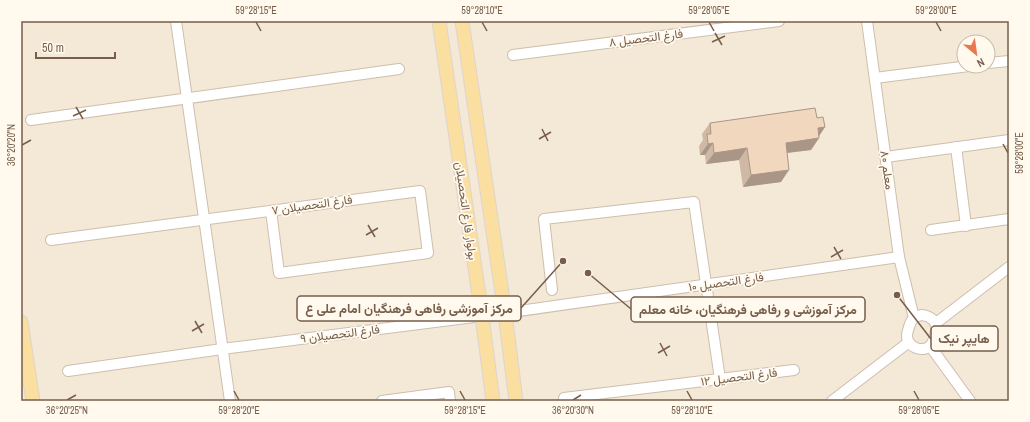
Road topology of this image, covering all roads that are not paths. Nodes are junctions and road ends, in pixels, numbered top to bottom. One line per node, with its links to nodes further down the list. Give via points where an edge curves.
1 (176, 21): 12 (street)
2 (439, 21): 28 (main road, بولوار فارغ التحصیلان)
3 (462, 21): 27 (main road, بولوار فارغ التحصیلان)
4 (778, 21): 6 (street, فارغ التحصیل ۸)
5 (868, 21): 11 (street, معلم ۸۰)
6 (514, 55)
7 (1009, 61): 8 (street)
8 (996, 63)
9 (956, 68): 11 (street)
10 (399, 69): 12 (street)
11 (875, 78): 16 (street, معلم ۸۰)
12 (187, 98): 13 (street); 18 (street)
13 (31, 120)
14 (1009, 140): 15 (street)
15 (956, 147): 16 (street); 20 (street)
16 (886, 157): 23 (street, معلم ۸۰)
17 (271, 211): 17 (street, فارغ التحصیلان ۷, via 279,273 428,253 420,191); 18 (street, فارغ التحصیلان ۷)
18 (204, 220): 22 (street, فارغ التحصیلان ۷); 34 (street)
19 (1009, 220): 20 (street)
20 (966, 226): 21 (street)
21 (931, 230)
22 (51, 240)
23 (899, 257): 25 (street, فارغ التحصیل ۱۰); 29 (street, معلم ۸۰)
24 (1009, 267): 31 (street)
25 (706, 284): 26 (street, via 694,202 544,219); 27 (street, فارغ التحصیل ۱۰); 38 (street)
26 (552, 290)
27 (505, 313): 28 (main road); 45 (main road, بولوار فارغ التحصیلان)
28 (482, 316): 34 (street, فارغ التحصیلان ۹); 44 (main road, بولوار فارغ التحصیلان)
29 (914, 318): 31 (street, via 927,315); 32 (street, via 907,334)
30 (21, 322): 37 (main road)
31 (936, 323): 33 (street, via 937,330)
32 (909, 342): 33 (street, via 918,349); 46 (street)
33 (930, 346): 47 (street)
34 (222, 349): 36 (street, فارغ التحصیلان ۹); 42 (street)
35 (794, 370): 38 (street, فارغ التحصیل ۱۲)
36 (68, 371)
37 (24, 374): 41 (main road)
38 (720, 379): 40 (street, فارغ التحصیل ۱۲)
39 (450, 397): 43 (street)
40 (564, 398)
41 (33, 401)
42 (230, 401)
43 (382, 401)
44 (493, 401)
45 (516, 401)
46 (832, 401)
47 (970, 401)

